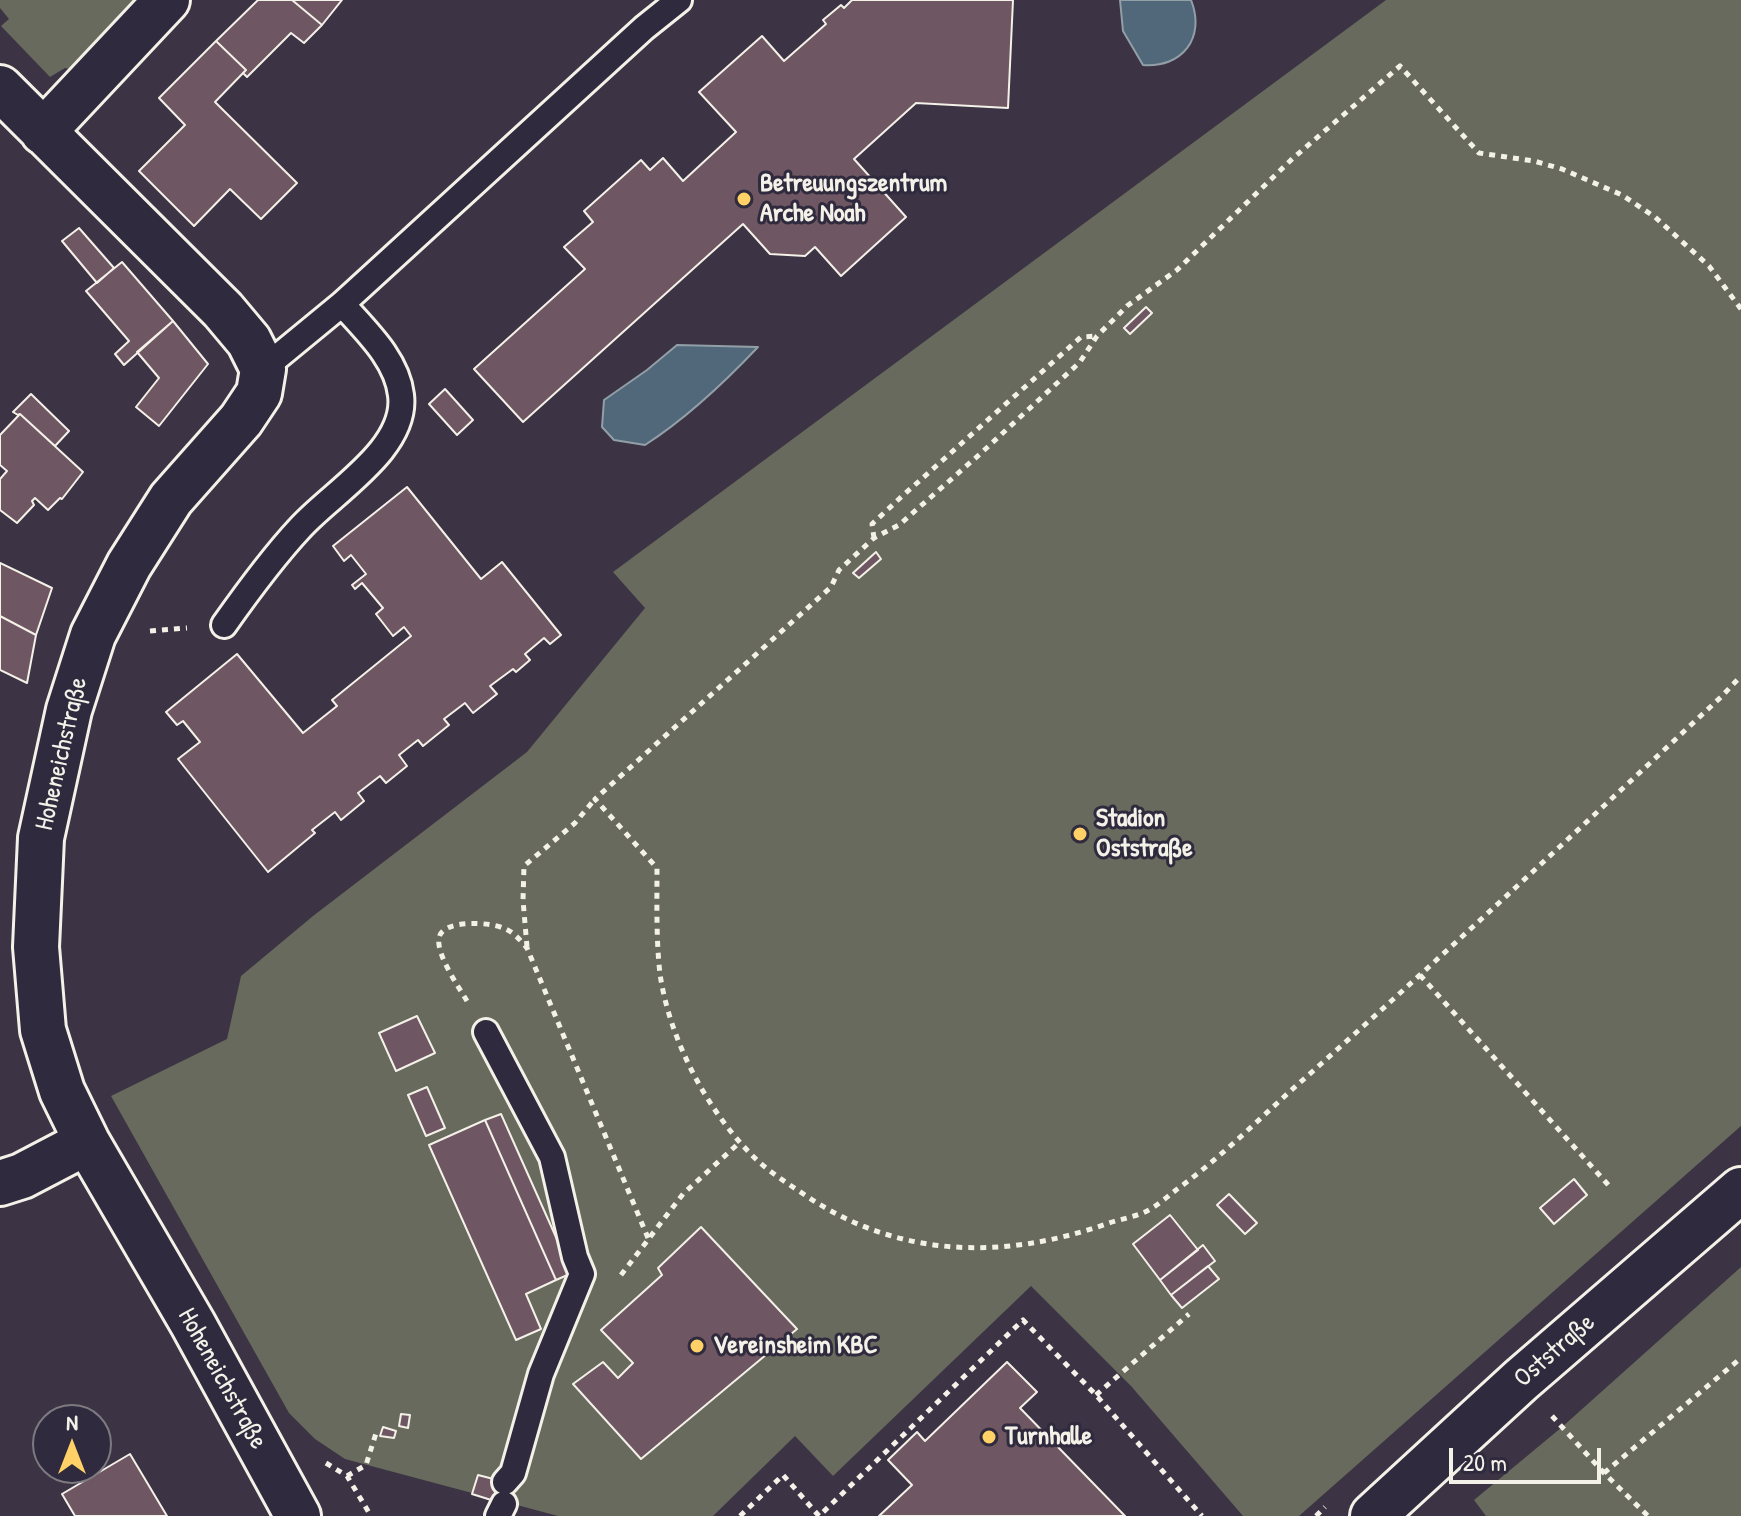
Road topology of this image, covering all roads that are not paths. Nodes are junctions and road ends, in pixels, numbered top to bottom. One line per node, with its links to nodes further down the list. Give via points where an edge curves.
1 (167, 0): 4 (street)
2 (679, 0): 5 (lane)
3 (0, 88): 4 (street)
4 (43, 132): 6 (street, via 223,310 249,341)
5 (342, 304): 6 (lane); 7 (lane, via 395,370 402,398 394,432 373,460 302,525)
6 (263, 369): 9 (street, Hoheneichstraße, via 259,393 241,420 171,499 129,565 93,635 69,710 41,838 36,947 43,1030 62,1091)
7 (224, 625)
8 (486, 1032): 12 (lane, via 552,1157 582,1274 541,1374)
9 (87, 1142): 10 (street); 13 (street, Hoheneichstraße)
10 (0, 1183)
11 (1741, 1190): 14 (street, Oststraße)
12 (502, 1501)
13 (298, 1516)
14 (1373, 1516)

